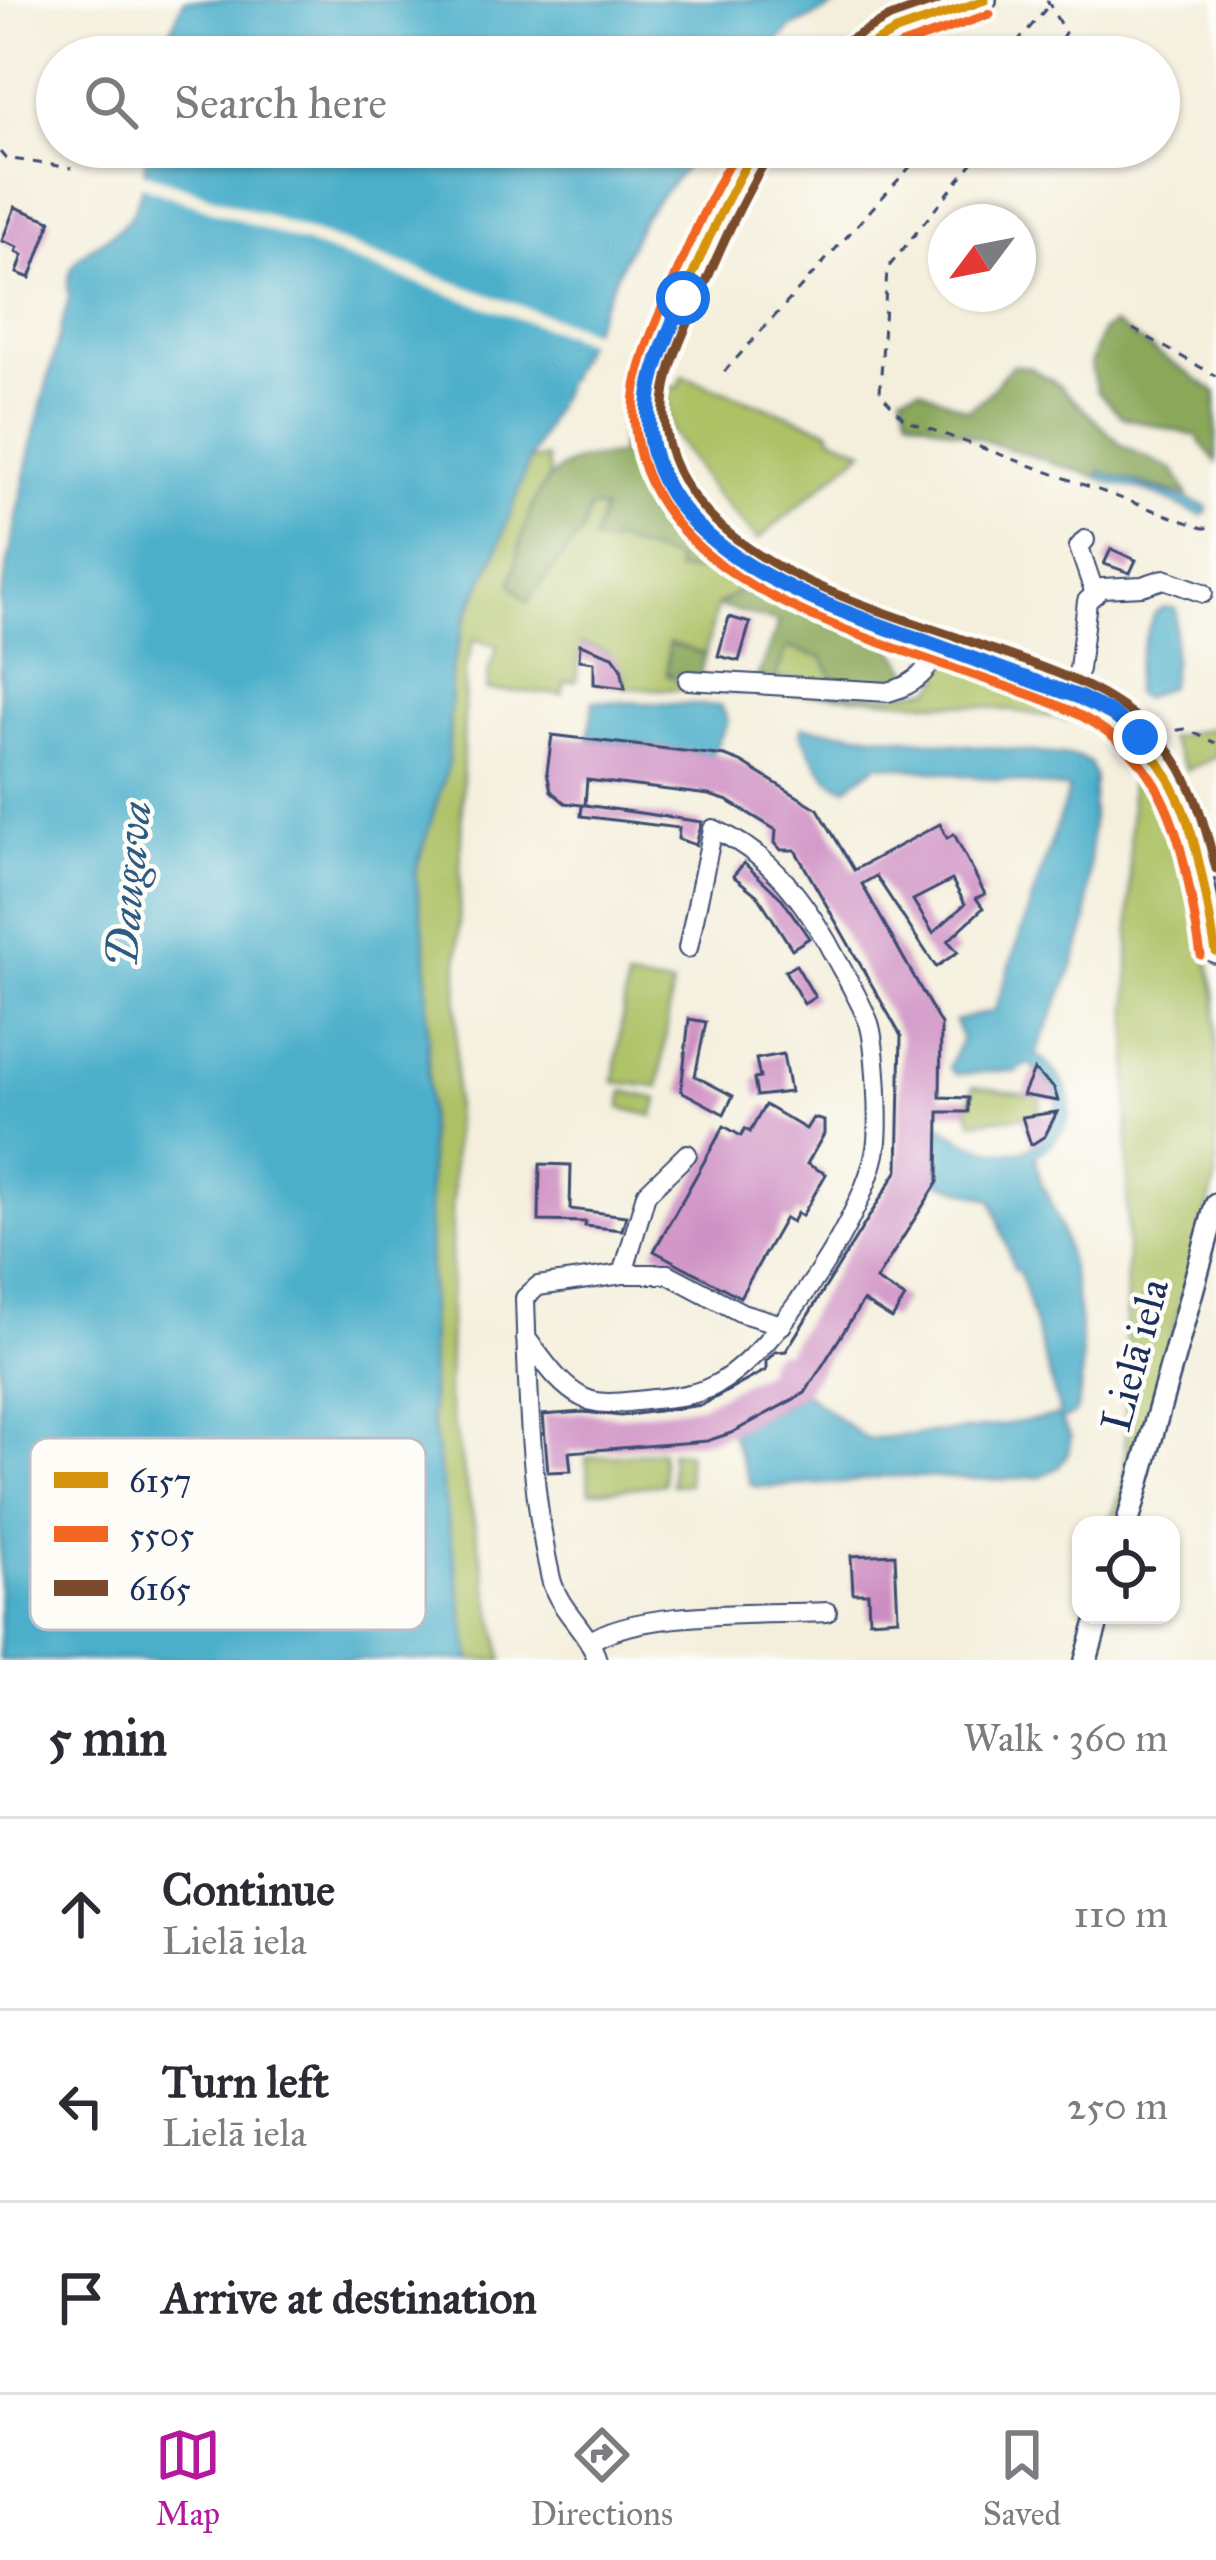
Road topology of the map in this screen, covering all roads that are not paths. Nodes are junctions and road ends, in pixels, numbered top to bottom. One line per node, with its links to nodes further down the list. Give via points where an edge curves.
1 (985, 0): 2 (main road)
2 (887, 36)
3 (745, 168): 7 (main road, via 664,348 649,401 654,452 683,511 747,566 820,604)
4 (1085, 540): 6 (lane, via 1078,547)
5 (1203, 593): 6 (lane, via 1164,579)
6 (1095, 594): 9 (lane)
7 (941, 647): 8 (lane, via 910,686 888,692); 9 (main road)
8 (688, 680)
9 (1069, 694): 11 (main road, via 1113,714 1167,770 1184,808)
10 (688, 948): 15 (lane, via 713,829 777,870 806,907 871,1029 878,1139 870,1177)
11 (1216, 952)
12 (687, 1154): 14 (lane, via 646,1194)
13 (1216, 1204): 17 (main road, Lielā iela)
14 (623, 1274): 15 (lane, via 668,1274); 16 (lane, via 538,1286 525,1298)
15 (782, 1325): 16 (lane, via 753,1360 716,1385 615,1403 584,1399)
16 (526, 1338): 20 (lane, via 530,1438 552,1583)
17 (1129, 1516)
18 (827, 1612): 20 (lane, via 637,1622 604,1632)
19 (1097, 1624): 21 (main road)
20 (594, 1651)
21 (1086, 1660)

